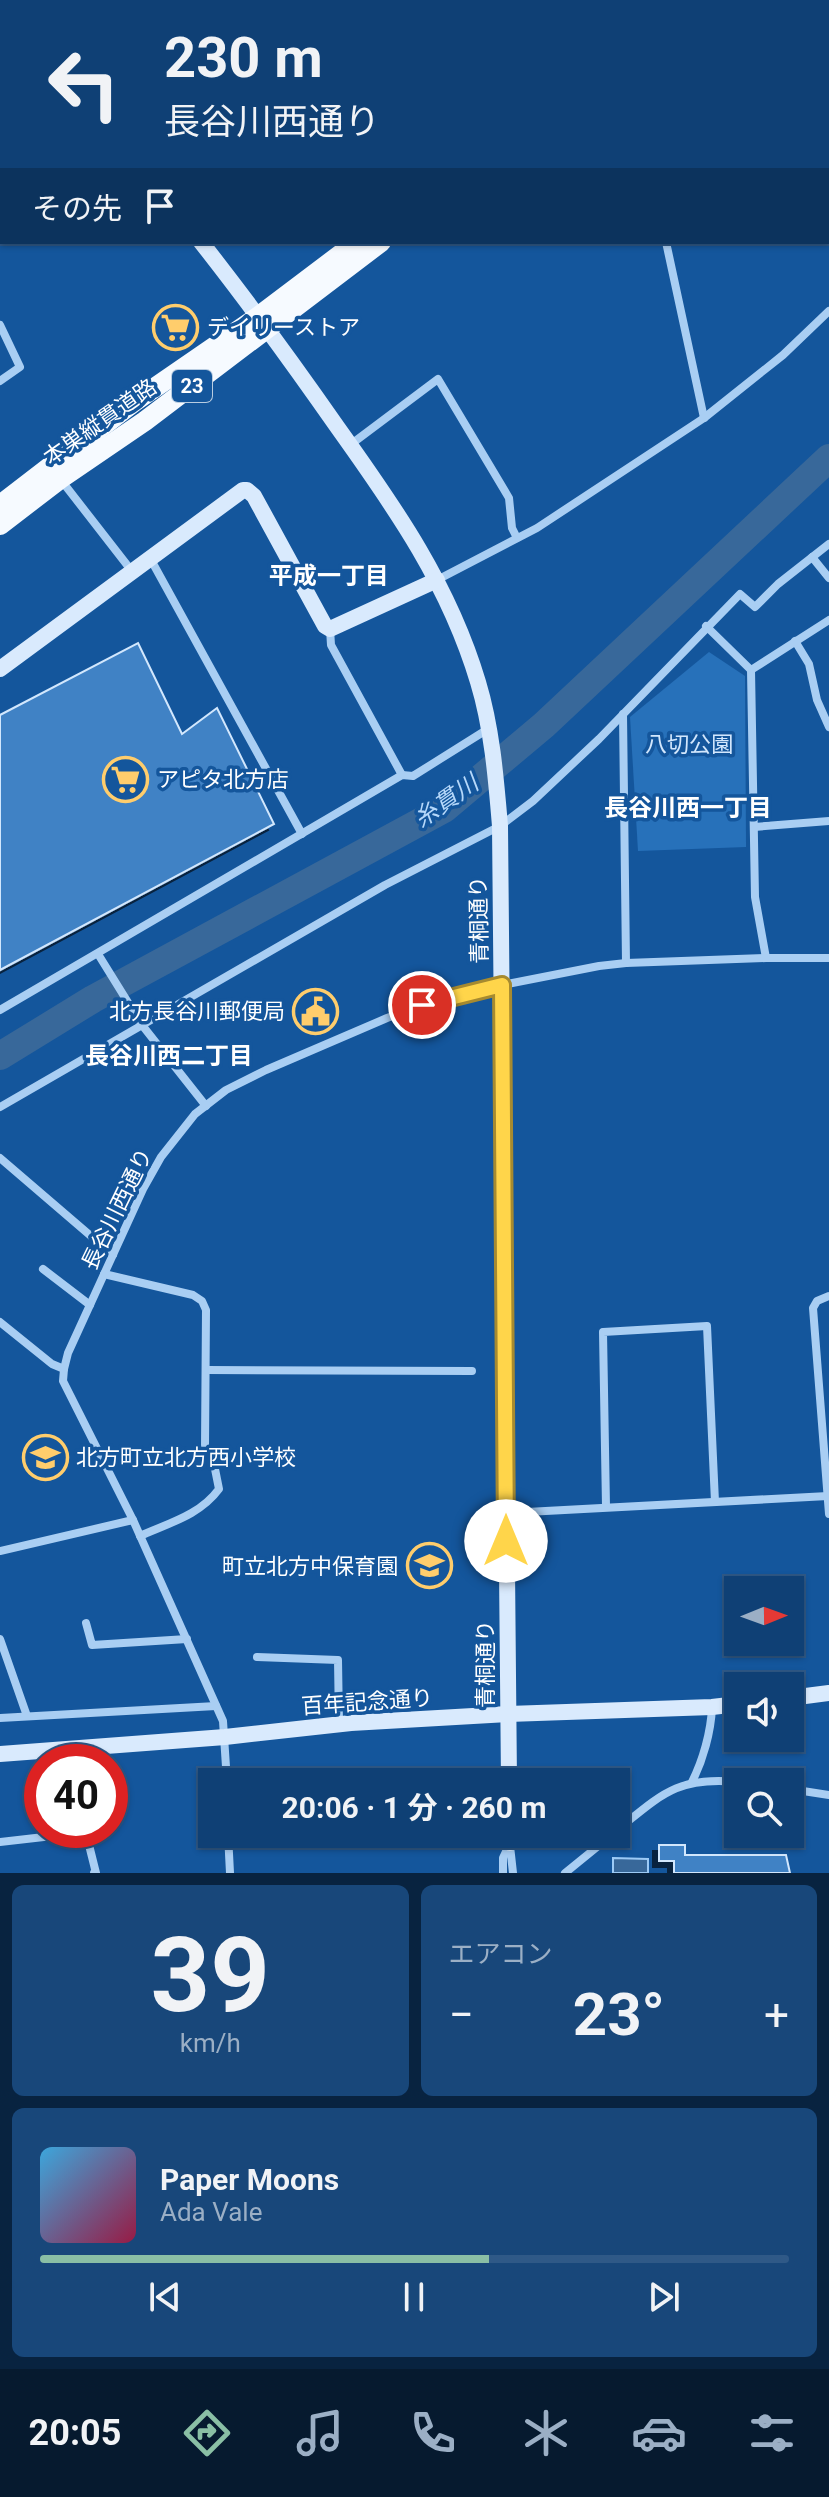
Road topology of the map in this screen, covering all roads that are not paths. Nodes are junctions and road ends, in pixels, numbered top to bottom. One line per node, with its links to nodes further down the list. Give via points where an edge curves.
1 (203, 244): 6 (street, 青桐通り)
2 (355, 244): 6 (main road, 本巣縦貫道路 / 23)
3 (378, 244): 6 (main road, 本巣縦貫道路 / 23)
4 (666, 244): 9 (street)
5 (829, 311): 9 (street)
6 (264, 322): 10 (street, 青桐通り); 11 (main road, 本巣縦貫道路 / 23, via 145,421); 12 (main road, 本巣縦貫道路 / 23, via 134,402)
7 (0, 325): 8 (street, via 20,367)
8 (0, 381)
9 (704, 418): 14 (street)
10 (350, 445): 14 (street, via 438,379 509,498); 20 (street, 青桐通り)
11 (60, 479): 13 (main road, 本巣縦貫道路 / 23); 18 (street)
12 (0, 505)
13 (0, 525)
14 (517, 538): 20 (street)
15 (829, 544): 16 (street)
16 (812, 557): 19 (street); 22 (street, via 755,607 740,594)
17 (150, 558): 18 (street); 23 (street, via 247,490); 34 (street)
18 (131, 570): 25 (street)
19 (829, 578)
20 (437, 580): 23 (street); 29 (street, 青桐通り, via 478,683)
21 (829, 620): 24 (street)
22 (706, 626): 26 (street); 27 (street)
23 (330, 629): 30 (street, via 331,645)
24 (795, 641): 26 (street); 28 (street, via 809,664)
25 (0, 669)
26 (751, 670): 33 (street)
27 (623, 714): 32 (street); 38 (street)
28 (829, 727)
29 (488, 729): 30 (street, via 413,776); 32 (street, 青桐通り)
30 (402, 775): 34 (street)
31 (829, 821): 33 (street)
32 (500, 826): 39 (street, 青桐通り); 41 (street)
33 (754, 827): 36 (street, via 755,897)
34 (302, 834): 35 (street)
35 (100, 957): 40 (street); 41 (street)
36 (766, 958): 37 (street, 長谷川西通り); 38 (street, 長谷川西通り)
37 (829, 958)
38 (626, 963): 39 (street, 長谷川西通り)
39 (502, 985): 42 (street, 長谷川西通り, via 387,1018 266,1070); 57 (street, 青桐通り)
40 (0, 1010)
41 (139, 1022): 42 (street); 43 (street)
42 (206, 1106): 45 (street, 長谷川西通り, via 161,1157)
43 (0, 1107)
44 (0, 1158): 45 (street)
45 (113, 1255): 47 (street, 長谷川西通り)
46 (43, 1269): 49 (street)
47 (104, 1274): 49 (street, 長谷川西通り); 52 (street, via 202,1301)
48 (829, 1296): 54 (street, via 813,1308)
49 (90, 1305): 51 (street, 長谷川西通り)
50 (0, 1322): 51 (street)
51 (64, 1369): 59 (street, via 63,1381)
52 (206, 1370): 53 (street); 60 (street, via 205,1447 219,1489 196,1512)
53 (472, 1371)
54 (828, 1496): 55 (street); 58 (street)
55 (715, 1502): 56 (street); 56 (street, via 707,1326 603,1332)
56 (606, 1507): 57 (street)
57 (506, 1513): 71 (street, 青桐通り)
58 (829, 1514)
59 (133, 1520): 60 (street); 61 (street)
60 (140, 1536): 64 (street)
61 (0, 1551)
62 (86, 1623): 64 (street, via 92,1645)
63 (0, 1639): 72 (street)
64 (187, 1639): 68 (street)
65 (257, 1657): 74 (street, via 338,1660)
66 (829, 1693): 67 (street)
67 (804, 1696)
68 (216, 1706): 72 (street); 75 (street)
69 (724, 1706): 70 (street, 百年記念通り)
70 (712, 1707): 71 (street, 百年記念通り); 81 (street)
71 (508, 1714): 74 (street, 百年記念通り); 80 (street, 青桐通り)
72 (27, 1716): 73 (street)
73 (0, 1718)
74 (339, 1725): 75 (street, 百年記念通り)
75 (225, 1737): 76 (street, 百年記念通り); 79 (street)
76 (128, 1749)
77 (0, 1754): 78 (street, 百年記念通り)
78 (24, 1754)
79 (226, 1768)
80 (509, 1768)
81 (692, 1782): 82 (street); 85 (street, via 659,1796)
82 (724, 1782)
83 (804, 1791): 84 (street)
84 (829, 1795)
85 (630, 1820)
86 (24, 1839): 87 (street)
87 (0, 1842)
88 (90, 1848): 93 (street)
89 (229, 1848): 94 (street)
90 (506, 1848): 95 (street)
91 (511, 1848): 96 (street)
92 (596, 1848): 97 (street)
93 (94, 1873)
94 (230, 1873)
95 (503, 1873)
96 (513, 1873)
97 (565, 1873)

